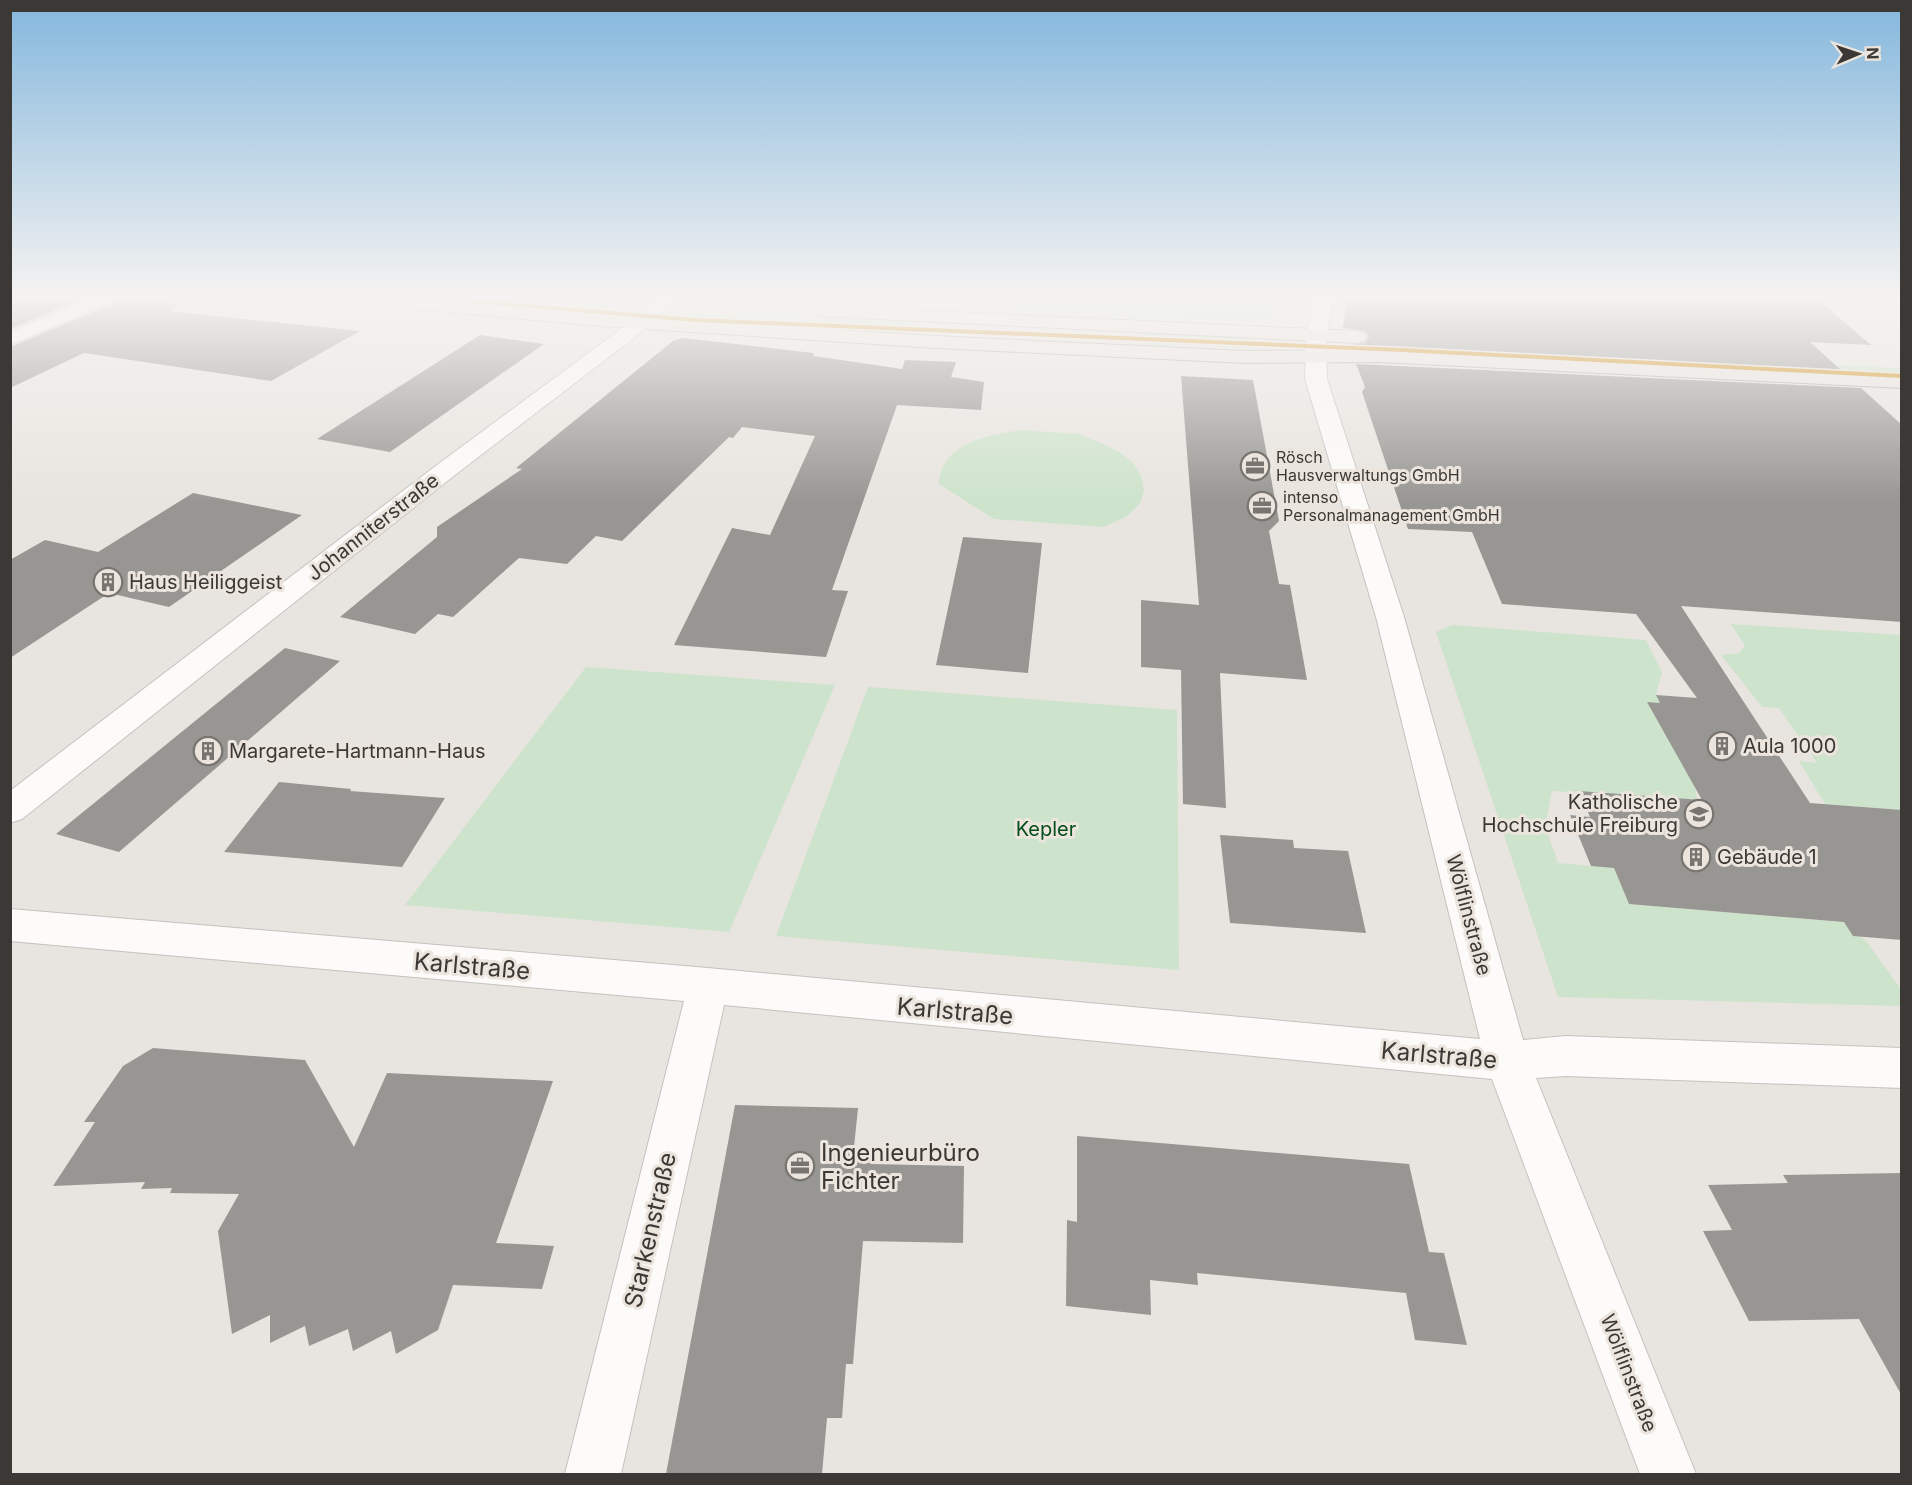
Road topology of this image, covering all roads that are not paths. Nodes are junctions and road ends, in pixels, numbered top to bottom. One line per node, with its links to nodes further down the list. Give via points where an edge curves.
1 (581, 365): 5 (street, Johanniterstraße)
2 (1316, 365): 8 (street, Wölflinstraße, via 1316,379 1390,617)
3 (1565, 365): 4 (main road)
4 (1902, 382)
5 (10, 810)
6 (10, 926): 7 (street, Karlstraße)
7 (708, 986): 8 (street, Karlstraße); 10 (street, Starkenstraße)
8 (1507, 1061): 9 (street, Karlstraße, via 1565,1056); 11 (street, Wölflinstraße)
9 (1902, 1068)
10 (593, 1474)
11 (1668, 1474)

